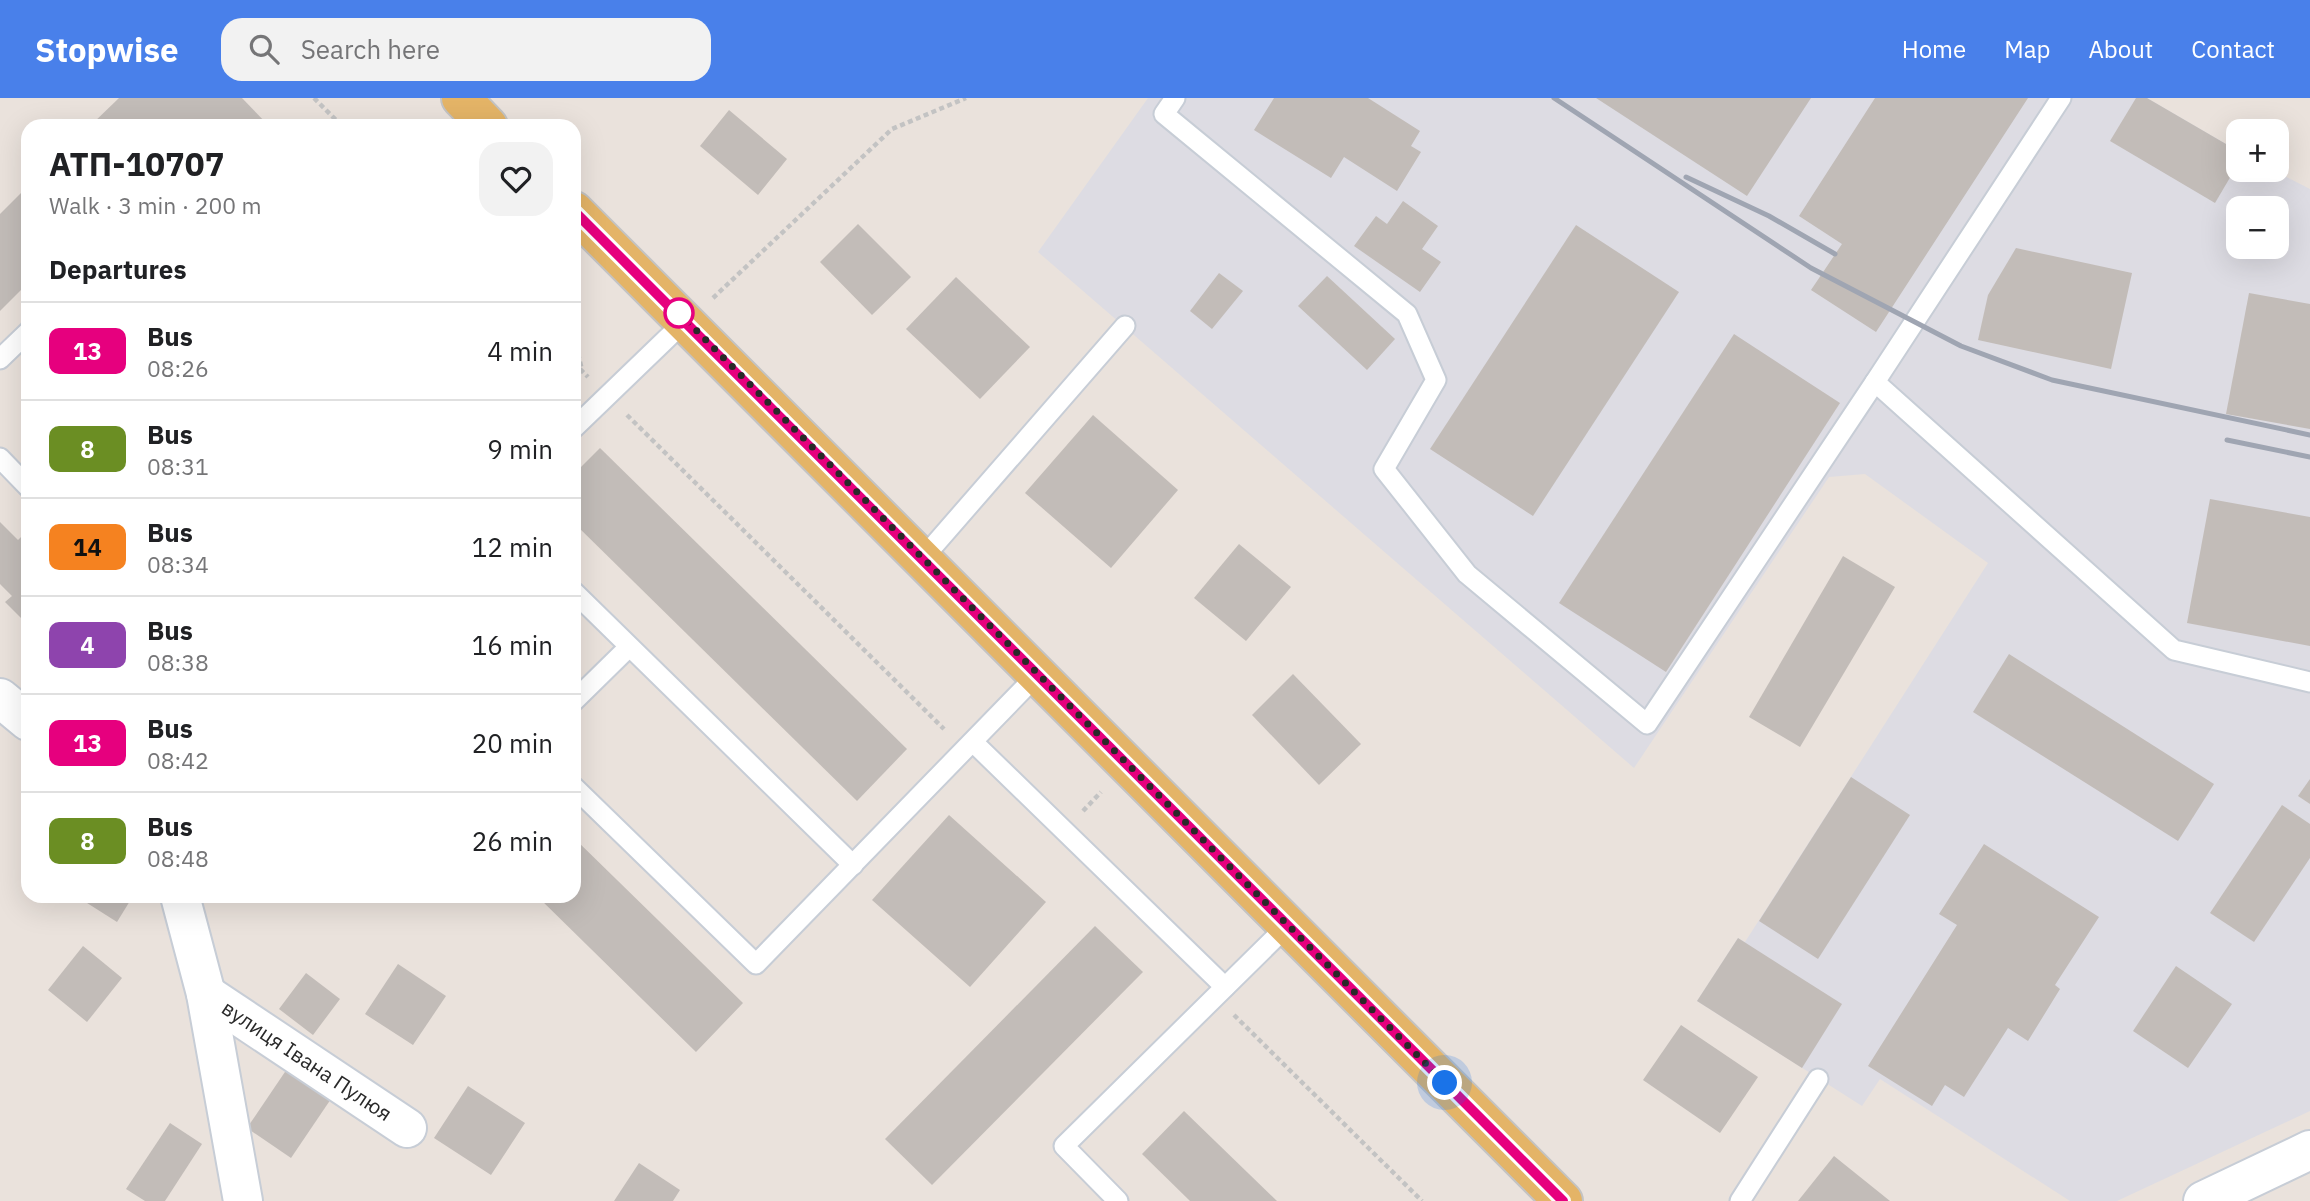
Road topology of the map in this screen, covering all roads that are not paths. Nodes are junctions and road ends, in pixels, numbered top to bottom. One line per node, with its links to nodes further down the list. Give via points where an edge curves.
1 (461, 98): 4 (main road)
2 (1175, 98): 10 (lane, via 1164,114 1406,314 1436,380 1384,469 1467,574 1647,724)
3 (2061, 98): 10 (lane)
4 (481, 119)
5 (581, 218): 6 (main road)
6 (685, 321): 11 (lane); 14 (main road)
7 (1125, 326): 14 (lane)
8 (21, 339): 9 (lane)
9 (0, 359)
10 (1875, 382): 18 (lane, via 2175,650)
11 (581, 421)
12 (0, 458): 13 (lane)
13 (21, 480)
14 (923, 558): 17 (main road)
15 (581, 599): 16 (lane)
16 (629, 647): 19 (lane); 24 (lane)
17 (1037, 675): 22 (lane); 26 (main road)
18 (2310, 682)
19 (581, 694)
20 (0, 698): 21 (street)
21 (21, 715)
22 (968, 746): 24 (lane); 27 (lane, via 1063,830)
23 (581, 794): 24 (lane, via 757,964)
24 (853, 865)
25 (182, 903): 28 (street)
26 (1287, 926): 27 (lane); 34 (main road)
27 (1225, 987): 33 (lane, via 1064,1146)
28 (206, 994): 30 (street, вулиця Івана Пулюя); 32 (street)
29 (1818, 1079): 35 (lane)
30 (407, 1128)
31 (2310, 1150): 36 (street)
32 (243, 1201)
33 (1118, 1201)
34 (1563, 1201)
35 (1740, 1201)
36 (2203, 1201)

